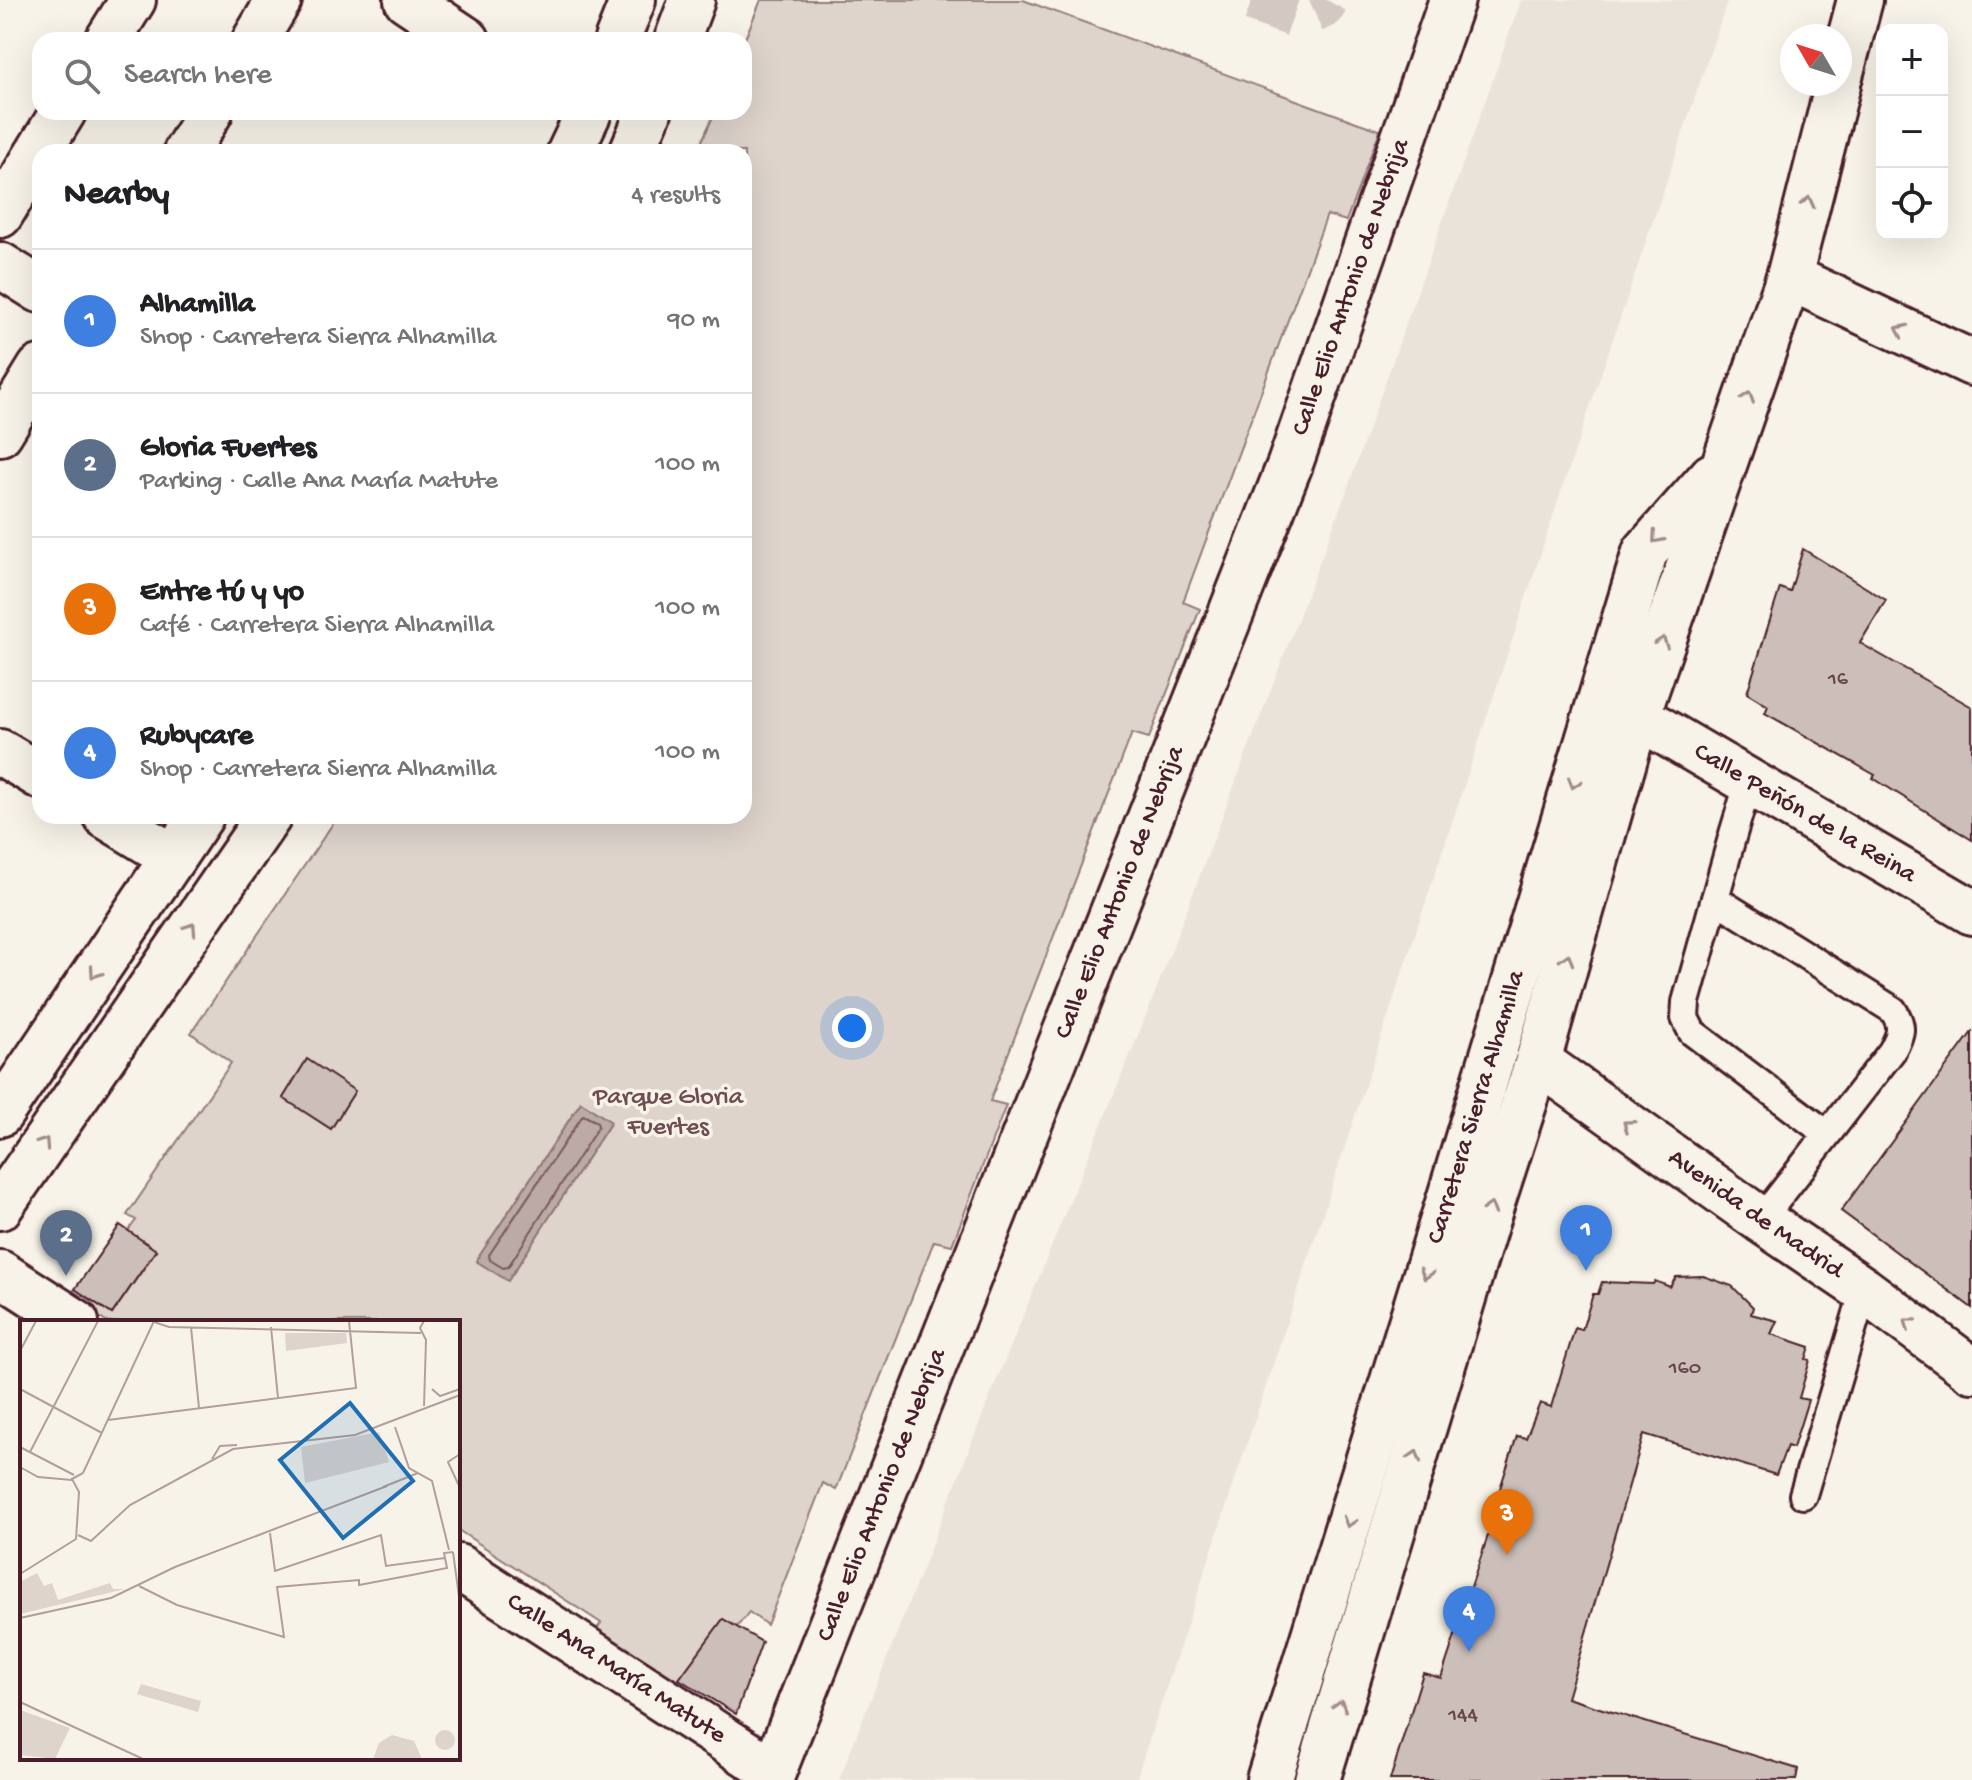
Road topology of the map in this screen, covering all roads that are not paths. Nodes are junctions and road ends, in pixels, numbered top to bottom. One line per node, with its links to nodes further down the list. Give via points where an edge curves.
1 (133, 0): 9 (main road)
2 (279, 0): 10 (main road)
3 (407, 0): 11 (main road)
4 (633, 0): 12 (main road)
5 (692, 0): 13 (main road)
6 (1452, 0): 51 (main road, Calle Elio Antonio de Nebrija, via 1290,464)
7 (1860, 0): 8 (main road)
8 (1852, 30)
9 (113, 32)
10 (260, 32)
11 (455, 32)
12 (620, 32)
13 (680, 32)
14 (1835, 96): 24 (main road, Carretera Sierra Alhamilla, one-way to 14)
15 (58, 120): 18 (main road)
16 (205, 120): 19 (main road)
17 (646, 120): 20 (main road)
18 (43, 144)
19 (191, 144)
20 (635, 144)
21 (32, 163): 22 (main road)
22 (0, 215)
23 (0, 265): 25 (main road)
24 (1789, 277): 26 (main road, one-way to 24); 29 (main road, Carretera Sierra Alhamilla, one-way to 24)
25 (32, 285)
26 (1972, 363)
27 (32, 381): 28 (main road)
28 (0, 433)
29 (1726, 459): 30 (main road, Carretera Sierra Alhamilla, one-way to 29); 52 (main road, Carretera Sierra Alhamilla, one-way to 52, via 1645,552)
30 (1637, 716): 33 (main road, Calle Peñón de la Reina); 40 (main road, Carretera Sierra Alhamilla, one-way to 30)
31 (0, 752): 32 (main road)
32 (32, 771)
33 (1749, 781): 38 (lane); 39 (main road, Calle Peñón de la Reina)
34 (119, 824): 37 (main road)
35 (196, 824): 37 (main road)
36 (263, 824): 43 (main road, one-way to 36)
37 (173, 857): 41 (main road, one-way to 41)
38 (1715, 899): 42 (lane, via 1685,1018 1692,1032); 42 (lane, via 1893,1010 1901,1022 1892,1051)
39 (1972, 912)
40 (1538, 1061): 44 (main road, Avenida de Madrid, one-way to 40); 53 (main road, Carretera Sierra Alhamilla, one-way to 40)
41 (0, 1114)
42 (1827, 1134): 44 (lane)
43 (0, 1207)
44 (1761, 1220): 46 (main road, Avenida de Madrid)
45 (3, 1282): 47 (main road)
46 (1864, 1290): 48 (main road, Avenida de Madrid, one-way to 46); 49 (lane)
47 (72, 1320)
48 (1972, 1370)
49 (1803, 1495)
50 (460, 1568): 51 (main road, Calle Ana María Matute)
51 (772, 1776)
52 (1269, 1780)
53 (1317, 1780)

